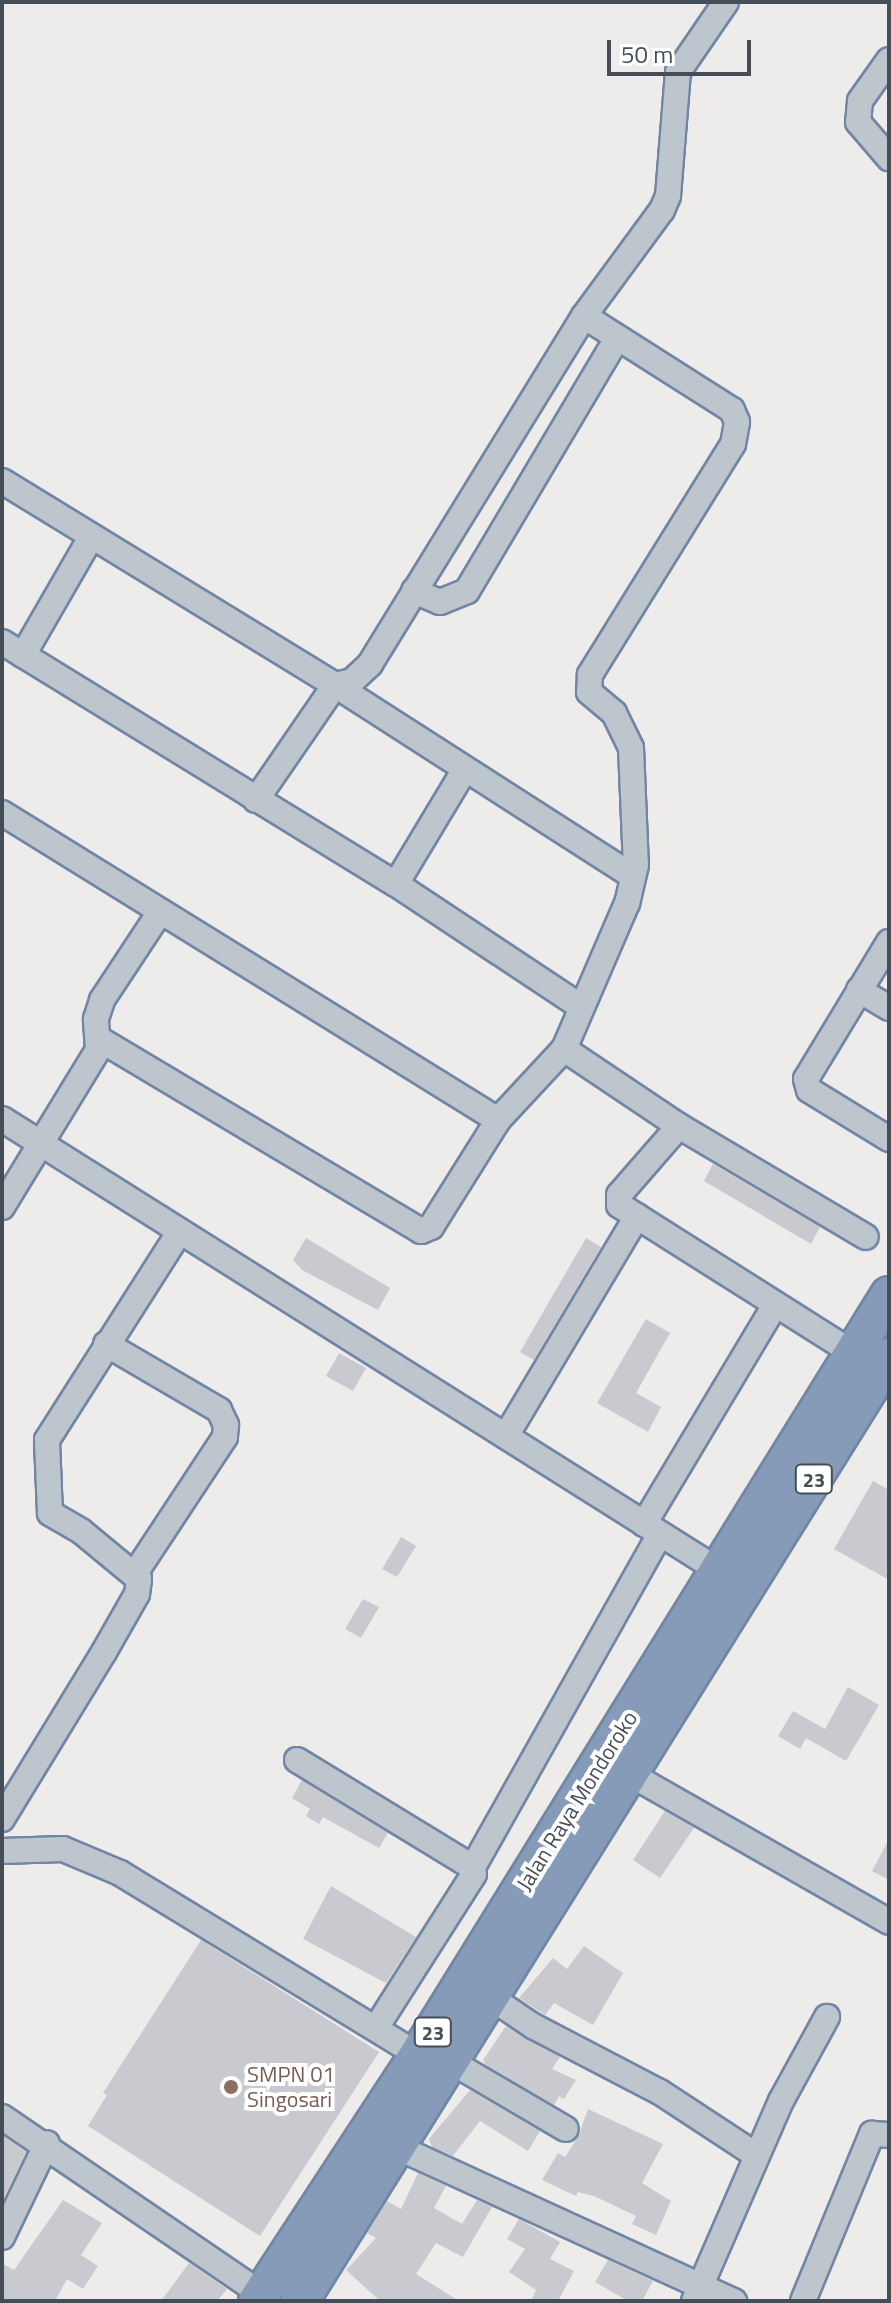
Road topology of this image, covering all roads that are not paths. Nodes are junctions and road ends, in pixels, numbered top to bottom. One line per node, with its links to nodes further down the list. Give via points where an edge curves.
1 (720, 11): 4 (street, via 678,72 668,196)
2 (889, 60): 3 (street, via 860,101 858,122)
3 (889, 158)
4 (584, 316): 5 (street); 8 (street)
5 (617, 338): 8 (street, via 467,591 440,602); 15 (street, via 732,410 737,422 733,444 590,675 589,692 614,713 631,748 638,841)
6 (2, 481): 7 (street)
7 (91, 537): 10 (street); 11 (street)
8 (414, 591): 11 (street, via 370,664 352,681)
9 (2, 642): 10 (street)
10 (23, 655): 13 (street)
11 (335, 685): 12 (street); 13 (street)
12 (465, 769): 15 (street); 16 (street)
13 (256, 800): 16 (street)
14 (2, 813): 17 (street)
15 (633, 876): 20 (street, via 627,903)
16 (396, 884): 20 (street)
17 (160, 912): 22 (street, via 102,1000 96,1019); 25 (street)
18 (889, 942): 19 (street)
19 (859, 990): 21 (street); 27 (street, via 806,1083)
20 (581, 1007): 23 (street)
21 (889, 1008)
22 (99, 1039): 25 (street, via 421,1231 431,1227); 28 (street, via 98,1050)
23 (564, 1049): 25 (street); 26 (street)
24 (2, 1119): 28 (street)
25 (498, 1120)
26 (670, 1120): 30 (street, via 619,1195 619,1205); 32 (street)
27 (889, 1139)
28 (39, 1143): 29 (street); 31 (street)
29 (2, 1207)
30 (637, 1216): 34 (street); 37 (street)
31 (179, 1233): 35 (street); 37 (street)
32 (866, 1237)
33 (889, 1295): 36 (highway, Jalan Raya Mondoroko / 23)
34 (775, 1305): 36 (street); 38 (street)
35 (106, 1344): 39 (street, via 51,1429 46,1502 50,1513); 39 (street, via 219,1410 226,1425 225,1437)
36 (875, 1360): 40 (highway, Jalan Raya Mondoroko / 23)
37 (506, 1436): 38 (street)
38 (652, 1529): 40 (street); 45 (street)
39 (136, 1572): 43 (street, via 137,1594)
40 (733, 1579): 42 (highway, Jalan Raya Mondoroko / 23)
41 (297, 1760): 45 (street)
42 (617, 1767): 46 (street); 47 (highway, Jalan Raya Mondoroko / 23); 50 (highway, Jalan Raya Mondoroko / 23)
43 (2, 1819)
44 (2, 1851): 49 (street, via 77,1853 120,1873)
45 (472, 1869): 49 (street, via 474,1879)
46 (889, 1922)
47 (490, 1997): 50 (highway, Jalan Raya Mondoroko / 23); 56 (street, via 533,2026 660,2092 698,2122)
48 (827, 2017): 56 (street)
49 (376, 2028): 50 (street)
50 (434, 2058): 52 (street); 55 (highway, Jalan Raya Mondoroko / 23); 59 (highway, Jalan Raya Mondoroko / 23)
51 (2, 2117): 54 (street)
52 (566, 2129)
53 (889, 2135): 62 (street, via 872,2134)
54 (47, 2143): 57 (street); 59 (street)
55 (397, 2147): 58 (street); 60 (highway, Jalan Raya Mondoroko / 23)
56 (756, 2155): 58 (street)
57 (2, 2237)
58 (697, 2294): 61 (street)
59 (259, 2297)
60 (300, 2301)
61 (734, 2301)
62 (803, 2301)

